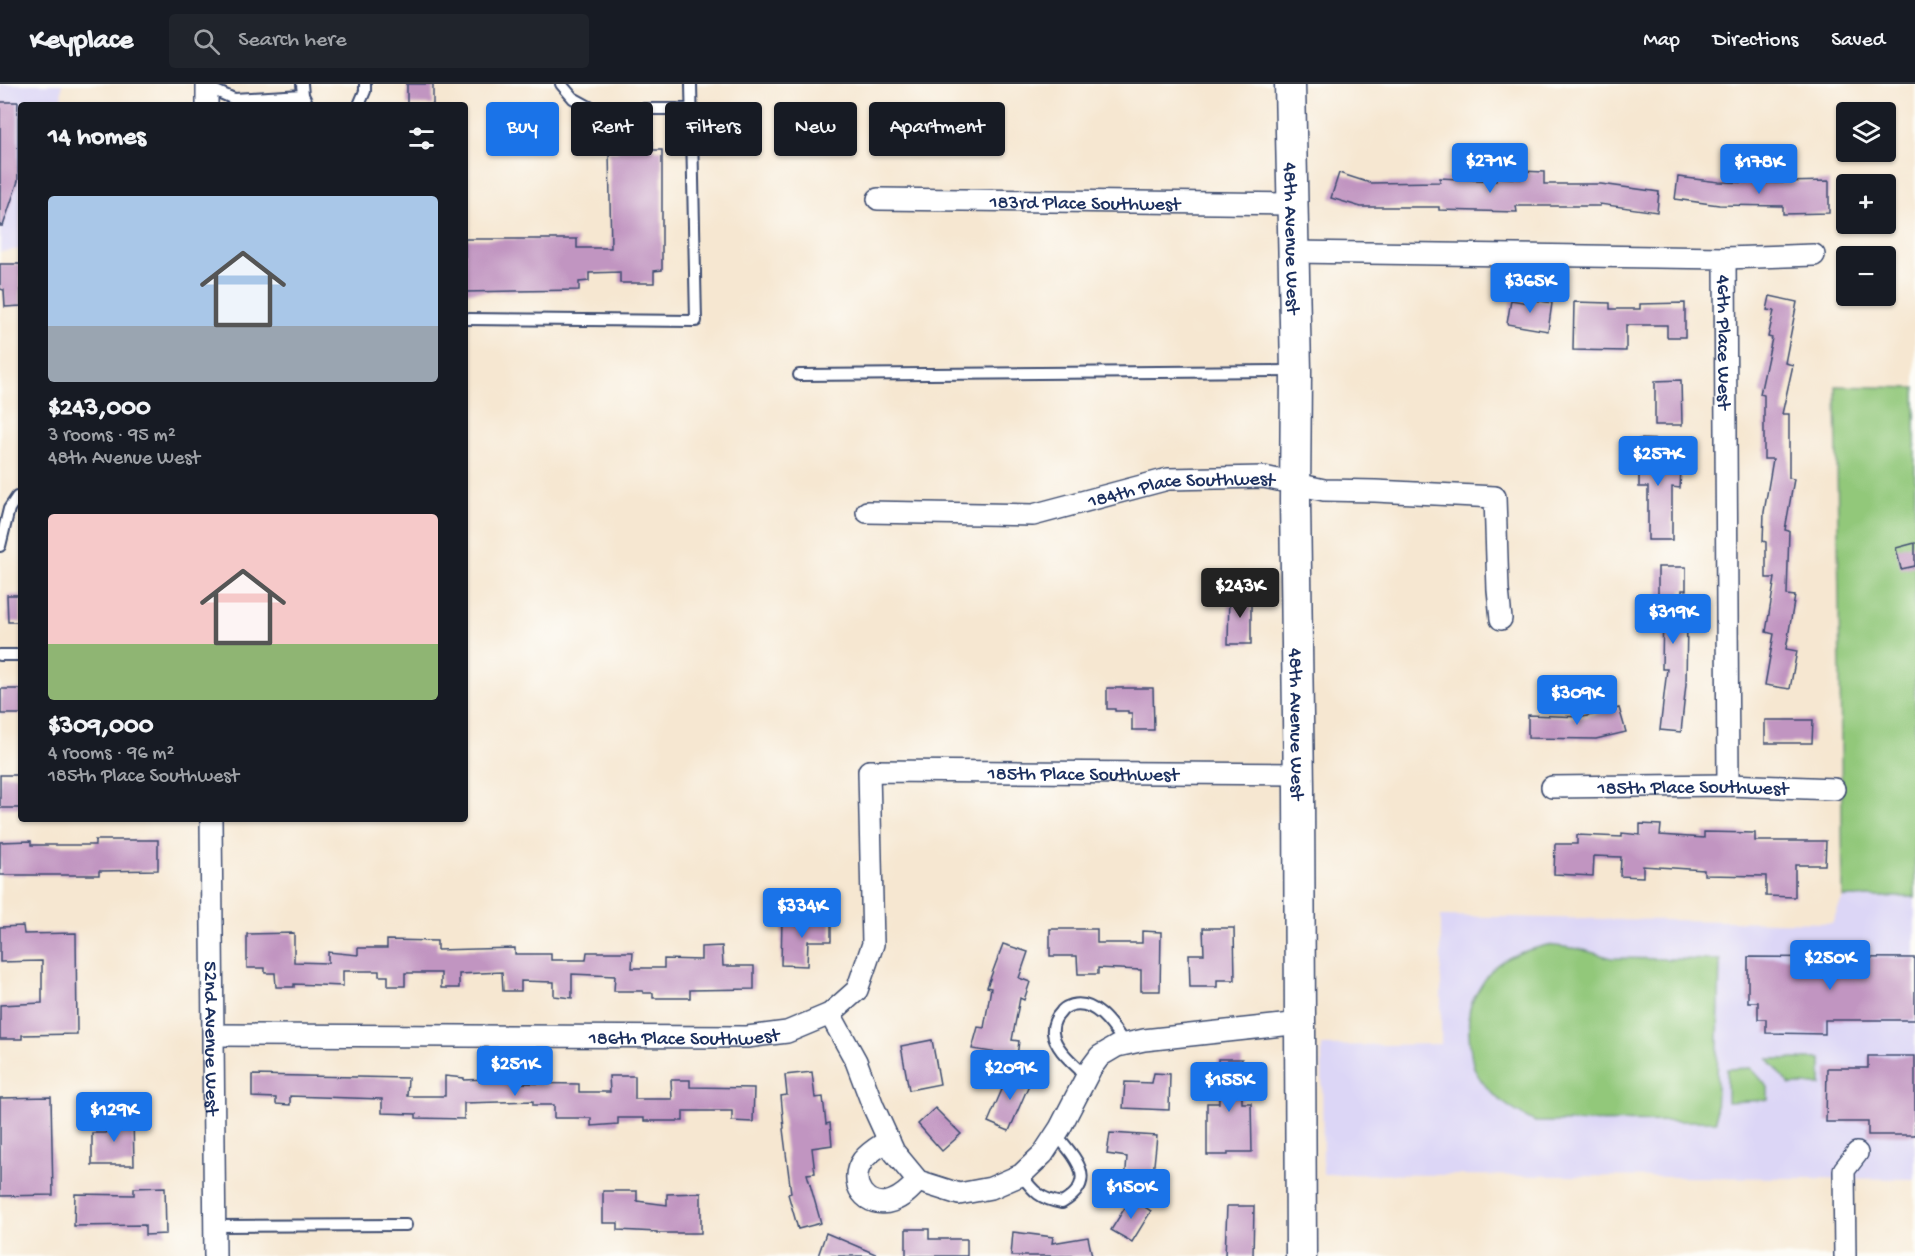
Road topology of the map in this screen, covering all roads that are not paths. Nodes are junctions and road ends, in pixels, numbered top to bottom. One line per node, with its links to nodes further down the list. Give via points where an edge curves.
1 (365, 84): 7 (lane)
2 (561, 84): 9 (lane, via 573,98 593,109)
3 (691, 84): 8 (lane)
4 (1290, 84): 12 (street, 48th Avenue West)
5 (208, 90): 6 (lane, via 234,99)
6 (304, 95)
7 (360, 102)
8 (690, 102)
9 (665, 109)
10 (691, 156): 16 (lane, via 696,321)
11 (878, 200): 12 (street, 183rd Place Southwest)
12 (1291, 204): 13 (street, 48th Avenue West)
13 (1292, 252): 15 (street); 17 (street, 48th Avenue West)
14 (1814, 255): 15 (street)
15 (1725, 258): 28 (street, 46th Place West)
16 (468, 319)
17 (1296, 371): 18 (lane); 19 (street, 48th Avenue West)
18 (799, 375)
19 (1295, 483): 21 (street, 184th Place Southwest, via 1264,477 1168,479 1033,515); 23 (street, 184th Place Southwest, via 1324,490 1495,497); 27 (street, 48th Avenue West)
20 (18, 497): 22 (lane, via 9,509)
21 (867, 512)
22 (0, 546)
23 (1501, 619)
24 (0, 655): 25 (lane)
25 (18, 655)
26 (869, 771): 27 (street, 185th Place Southwest); 32 (street, 186th Place Southwest, via 873,944 857,990)
27 (1299, 774): 33 (street, 48th Avenue West)
28 (1728, 785): 29 (street, 185th Place Southwest); 30 (street, 185th Place Southwest)
29 (1552, 787)
30 (1834, 789)
31 (211, 822): 34 (street, 52nd Avenue West)
32 (830, 1014): 34 (street, 186th Place Southwest, via 787,1032 747,1037); 38 (street, via 856,1061)
33 (1301, 1023): 35 (street); 45 (street, 48th Avenue West)
34 (214, 1035): 43 (street, 52nd Avenue West)
35 (1125, 1044): 36 (street, via 1100,1056); 36 (lane, via 1094,1009 1079,1004 1064,1008 1055,1018 1053,1033 1060,1048)
36 (1087, 1077): 37 (street)
37 (1056, 1134): 40 (street, via 1043,1154); 40 (lane, via 1077,1159 1082,1179 1075,1195 1062,1203 1046,1200)
38 (889, 1140): 41 (street); 41 (street, via 861,1162 856,1186 864,1196 890,1202)
39 (1857, 1153): 46 (street, via 1844,1170)
40 (1021, 1175): 41 (street, via 992,1188 959,1194)
41 (918, 1181)
42 (406, 1225): 43 (lane)
43 (215, 1226): 44 (street, 52nd Avenue West)
44 (215, 1256)
45 (1301, 1256)
46 (1845, 1256)

